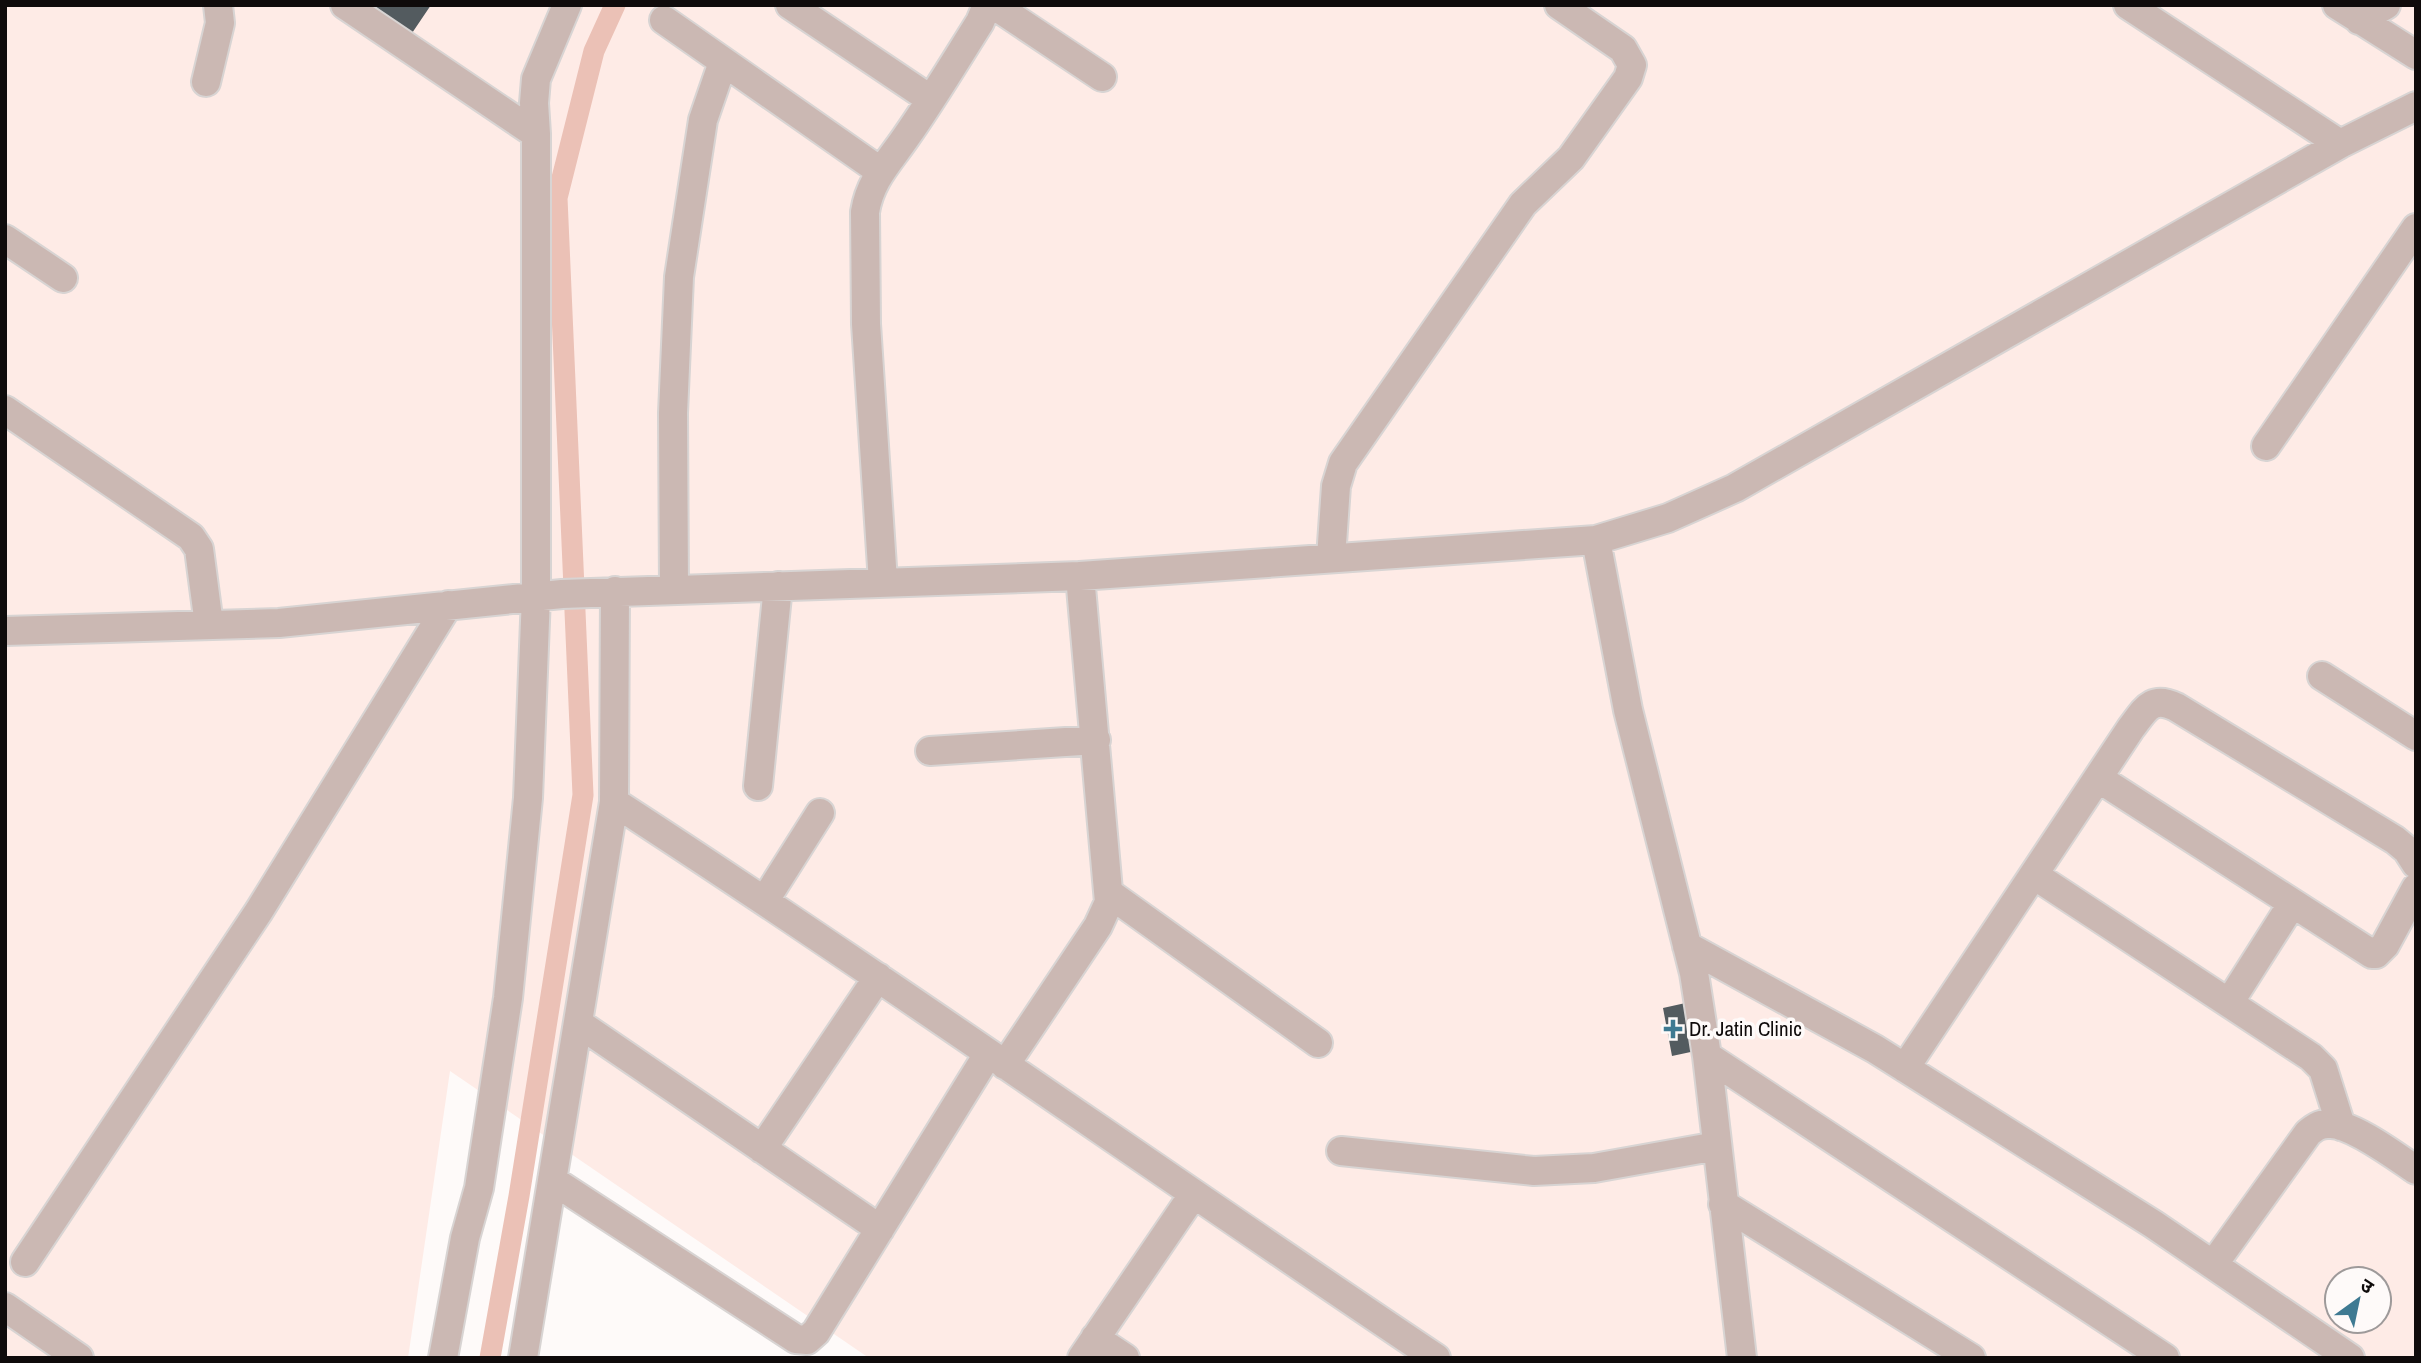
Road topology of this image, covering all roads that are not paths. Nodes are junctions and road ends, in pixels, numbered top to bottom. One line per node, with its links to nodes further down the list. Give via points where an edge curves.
1 (218, 5): 15 (street, via 220,23)
2 (345, 5): 18 (street)
3 (566, 5): 18 (street, via 536,79)
4 (790, 5): 16 (street)
5 (987, 5): 16 (street)
6 (993, 5): 14 (street)
7 (1559, 5): 27 (street, via 1623,49 1631,59 1631,71 1571,158 1523,204 1343,463 1336,486)
8 (2128, 5): 19 (street)
9 (2386, 5): 10 (street)
10 (2348, 12): 12 (street)
11 (664, 20): 13 (street)
12 (2416, 55)
13 (723, 62): 20 (street); 31 (street, via 704,120 680,277 673,413)
14 (1102, 77)
15 (206, 82)
16 (930, 99): 20 (street)
17 (2416, 106): 19 (street)
18 (536, 134): 33 (street)
19 (2340, 144): 26 (street, via 1735,488 1668,518)
20 (880, 171): 29 (street, via 865,212 866,324)
21 (2416, 228): 25 (street)
22 (5, 239): 23 (street)
23 (63, 278)
24 (5, 410): 35 (street, via 191,537 199,549)
25 (2266, 446)
26 (1596, 540): 27 (street); 51 (street, via 1628,710)
27 (1331, 558): 28 (street)
28 (1080, 576): 29 (street); 39 (street)
29 (883, 582): 30 (street)
30 (778, 586): 31 (street); 42 (street)
31 (674, 589): 32 (street)
32 (608, 592): 33 (street); 43 (street)
33 (549, 595): 34 (street); 74 (street, via 508,998 479,1188)
34 (448, 605): 35 (street, via 279,623); 68 (street, via 259,911)
35 (209, 625): 36 (street)
36 (5, 631)
37 (2322, 677): 38 (street)
38 (2416, 736)
39 (1096, 740): 40 (street); 48 (street)
40 (930, 751)
41 (2098, 778): 45 (street, via 2145,709 2158,701 2167,703 2395,840); 46 (street); 50 (street)
42 (758, 786)
43 (614, 802): 49 (street); 54 (street)
44 (820, 813): 49 (street)
45 (2416, 864)
46 (2034, 875): 53 (street); 58 (street)
47 (2416, 888): 50 (street, via 2376,954)
48 (1110, 894): 55 (street); 57 (street, via 1098,926)
49 (765, 900): 52 (street)
50 (2292, 904): 53 (street)
51 (1687, 946): 56 (street); 58 (street)
52 (878, 977): 57 (street); 61 (street)
53 (2229, 1003): 59 (street, via 2323,1069)
54 (578, 1023): 61 (street); 64 (street)
55 (1318, 1043)
56 (1707, 1056): 60 (street); 72 (street)
57 (997, 1060): 65 (street); 67 (street)
58 (1905, 1068): 69 (street)
59 (2341, 1126): 63 (street); 69 (street, via 2329,1123 2308,1133)
60 (1717, 1146): 62 (street, via 1594,1168 1543,1171); 66 (street)
61 (762, 1149): 67 (street)
62 (1341, 1151)
63 (2416, 1170)
64 (552, 1180): 67 (street, via 801,1341 816,1332); 75 (street)
65 (1193, 1195): 71 (street); 77 (street)
66 (1723, 1204): 78 (street); 79 (street)
67 (880, 1229)
68 (26, 1262)
69 (2213, 1265): 80 (street)
70 (5, 1307): 73 (street)
71 (1088, 1348): 76 (street)
72 (2148, 1353)
73 (79, 1358)
74 (443, 1358)
75 (523, 1358)
76 (1125, 1358)
77 (1436, 1358)
78 (1742, 1358)
79 (1971, 1358)
80 (2350, 1358)

